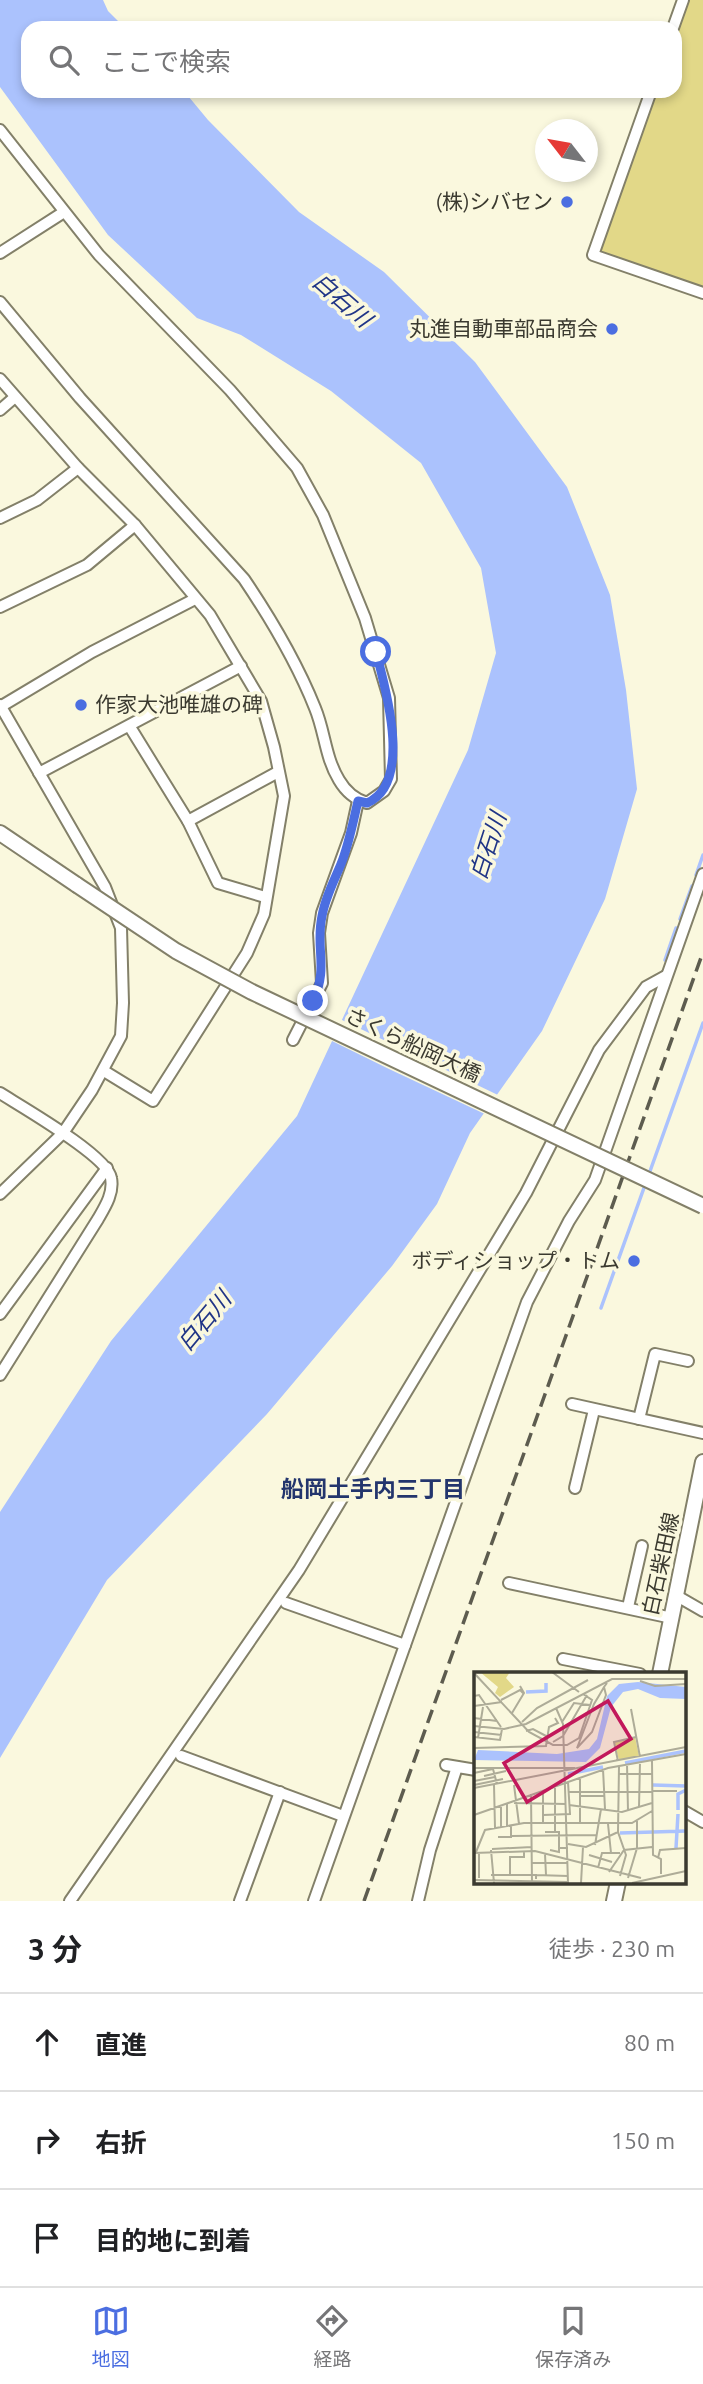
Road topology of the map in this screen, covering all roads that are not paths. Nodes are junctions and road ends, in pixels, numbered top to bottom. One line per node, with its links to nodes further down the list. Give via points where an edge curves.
1 (683, 0): 2 (street)
2 (676, 21)
3 (649, 98): 7 (street, via 593,255)
4 (0, 130): 5 (street)
5 (64, 212): 6 (street); 22 (street, via 268,433 297,468 323,515 361,607 389,698 391,779 375,800)
6 (0, 253)
7 (703, 293)
8 (0, 302): 22 (street, via 244,579 316,710 332,768)
9 (0, 379): 10 (street)
10 (15, 397): 11 (street); 12 (street)
11 (0, 410)
12 (78, 468): 13 (street, via 37,500); 14 (street)
13 (0, 518)
14 (135, 525): 15 (street); 16 (street, via 88,565)
15 (195, 599): 17 (street); 18 (street)
16 (0, 607)
17 (241, 666): 19 (street); 20 (street, via 261,701)
18 (0, 706): 21 (street)
19 (130, 727): 21 (street); 23 (street)
20 (278, 772): 23 (street); 26 (street, via 284,796)
21 (39, 773): 29 (street, via 105,887 121,928 123,1021)
22 (358, 801): 28 (street, via 322,913 322,983)
23 (188, 821): 26 (street, via 218,883)
24 (0, 833): 34 (main road, さくら船岡大橋, bridge, via 176,951 252,992)
25 (703, 874): 27 (street)
26 (265, 897): 29 (street, via 264,915 247,953 153,1101)
27 (666, 976): 51 (street, via 595,1180 527,1302); 61 (street, via 639,994 599,1050 526,1193 299,1570)
28 (293, 1040)
29 (104, 1071): 31 (street)
30 (0, 1093): 31 (street)
31 (63, 1133): 32 (street); 33 (street)
32 (107, 1168): 35 (street); 37 (street, via 112,1181 102,1212)
33 (0, 1194)
34 (703, 1206)
35 (0, 1314)
36 (688, 1361): 40 (street, via 655,1354)
37 (0, 1374)
38 (572, 1404): 39 (street)
39 (594, 1410): 40 (street); 43 (street)
40 (639, 1419): 41 (street)
41 (703, 1433)
42 (703, 1462): 46 (main road, 白石柴田線)
43 (575, 1488)
44 (642, 1546): 48 (street)
45 (509, 1583): 48 (street)
46 (677, 1596): 49 (street); 50 (main road, 白石柴田線)
47 (286, 1603): 51 (street)
48 (628, 1607): 50 (street)
49 (703, 1611)
50 (672, 1618): 54 (main road, 白石柴田線)
51 (405, 1645): 59 (street)
52 (563, 1658): 53 (street)
53 (630, 1672)
54 (660, 1672)
55 (181, 1756): 57 (street)
56 (474, 1770): 64 (street, via 451,1766)
57 (281, 1792): 59 (street); 62 (street)
58 (686, 1812): 60 (street)
59 (343, 1816): 63 (street)
60 (703, 1822)
61 (70, 1901)
62 (240, 1901)
63 (314, 1901)
64 (418, 1901)

